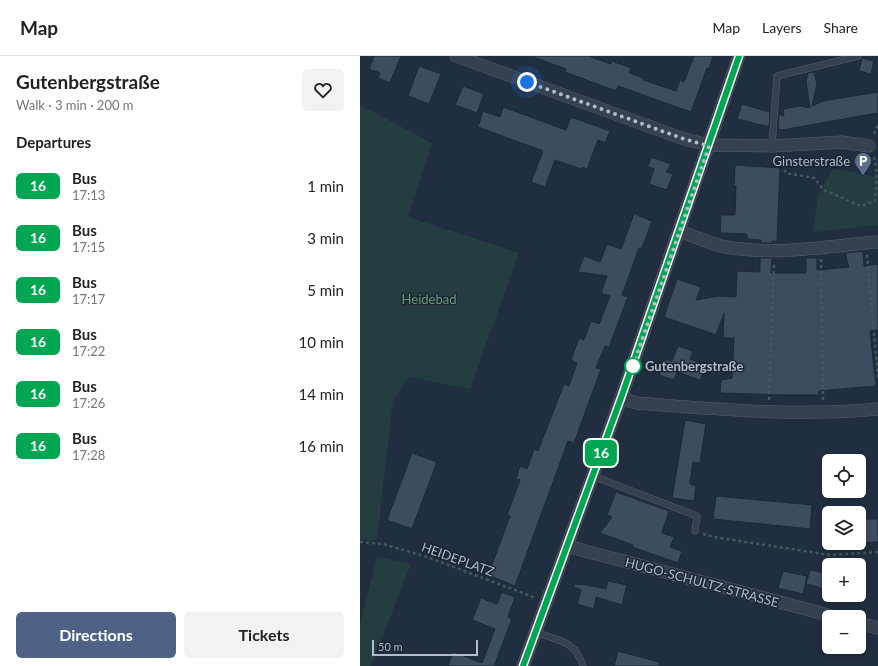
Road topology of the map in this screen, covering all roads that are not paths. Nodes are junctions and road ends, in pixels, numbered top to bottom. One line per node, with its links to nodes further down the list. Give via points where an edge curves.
1 (456, 56): 4 (street)
2 (739, 56): 4 (street)
3 (858, 56): 5 (lane, via 777,76)
4 (709, 146): 5 (street); 7 (street)
5 (772, 146): 6 (street, via 842,142)
6 (869, 146)
7 (679, 231): 8 (street, via 736,248 821,249); 9 (street)
8 (878, 242)
9 (621, 398): 10 (street, via 636,403 769,413); 11 (street)
10 (878, 409)
11 (593, 476): 12 (lane, via 697,516); 13 (street)
12 (695, 531)
13 (568, 546): 14 (street, HUGO-SCHULTZ-STRASSE); 17 (street)
14 (822, 613)
15 (866, 625): 16 (street)
16 (878, 628)
17 (536, 632): 18 (street); 19 (lane, via 572,647)
18 (523, 666)
19 (584, 666)

